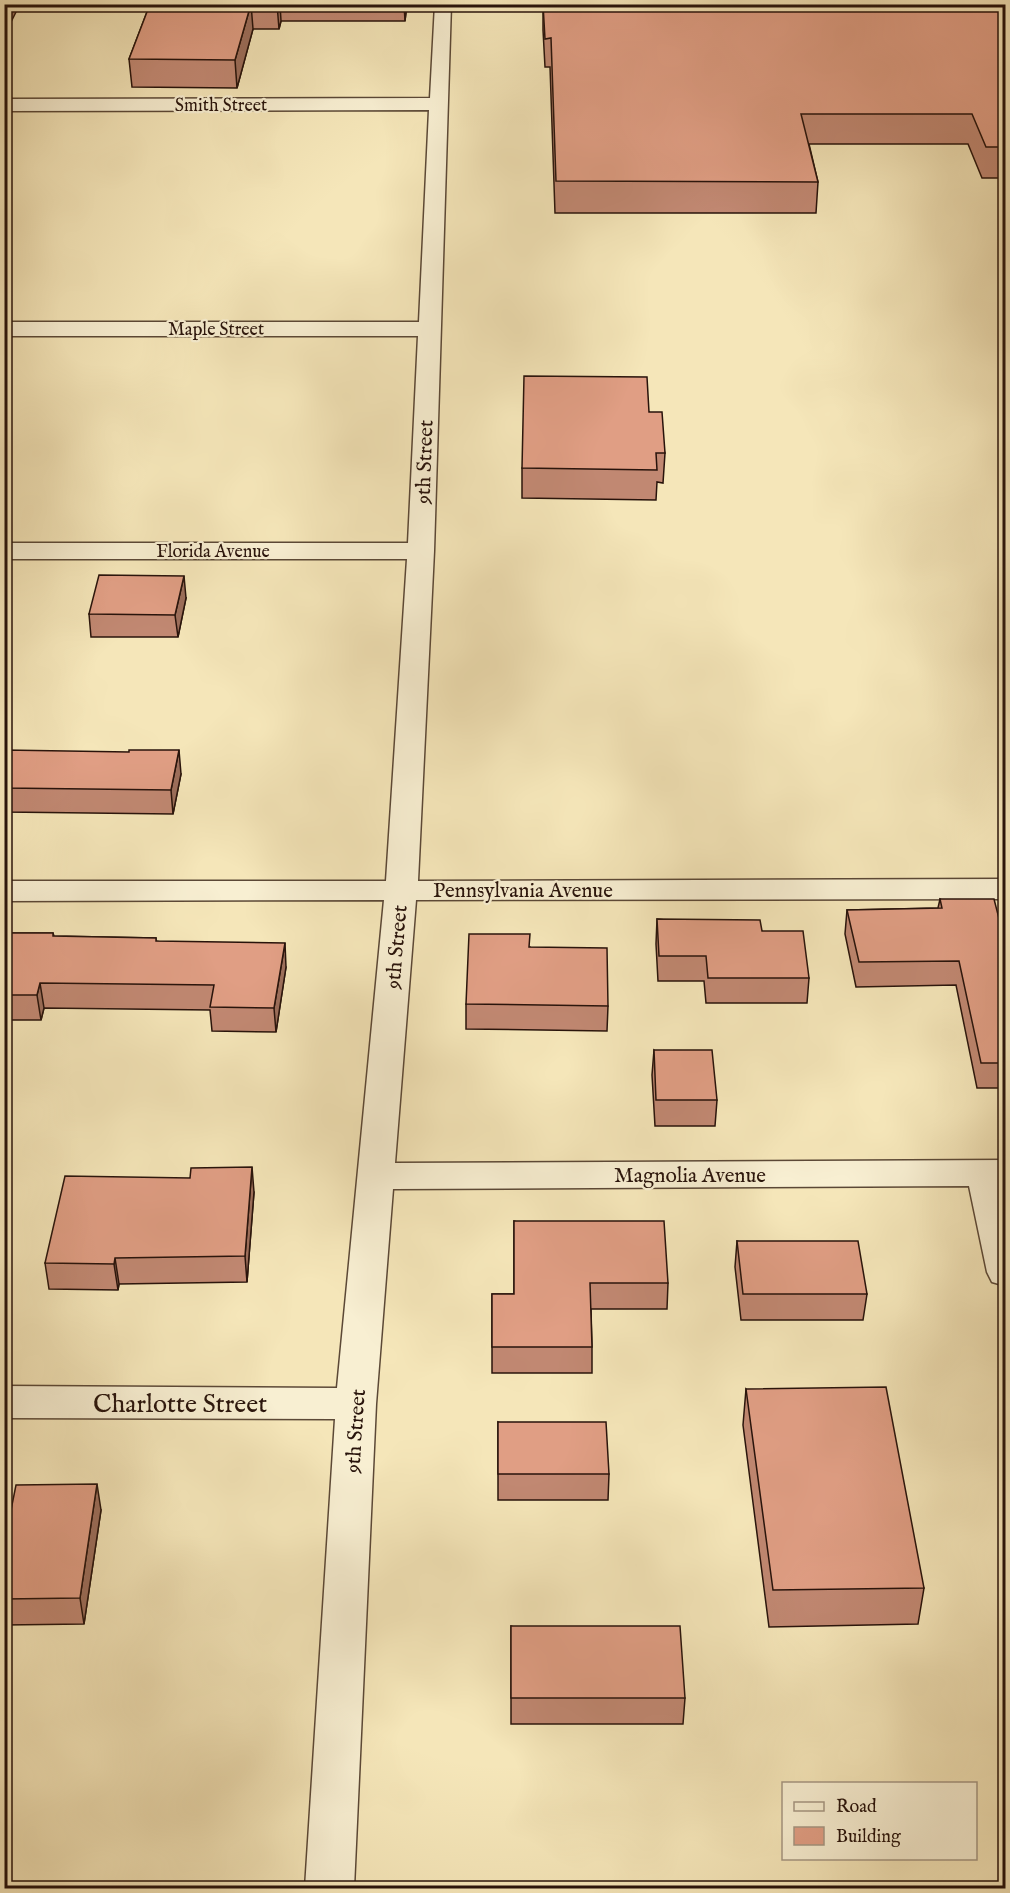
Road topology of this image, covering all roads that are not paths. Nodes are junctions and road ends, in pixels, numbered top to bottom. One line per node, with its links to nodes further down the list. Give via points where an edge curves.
1 (443, 4): 2 (street, 9th Street)
2 (438, 104): 3 (street, Smith Street); 5 (street, 9th Street)
3 (4, 105)
4 (4, 329): 5 (street, Maple Street)
5 (428, 329): 7 (street, 9th Street)
6 (4, 551): 7 (street, Florida Avenue)
7 (421, 551): 10 (street, 9th Street)
8 (1005, 889): 10 (street, Pennsylvania Avenue)
9 (4, 891): 10 (street, Pennsylvania Avenue)
10 (401, 891): 12 (street, 9th Street)
11 (995, 1173): 12 (street, Magnolia Avenue); 13 (street)
12 (375, 1176): 15 (street, 9th Street)
13 (1005, 1272)
14 (4, 1402): 15 (street, Charlotte Street)
15 (356, 1404): 16 (street, 9th Street)
16 (329, 1888)

